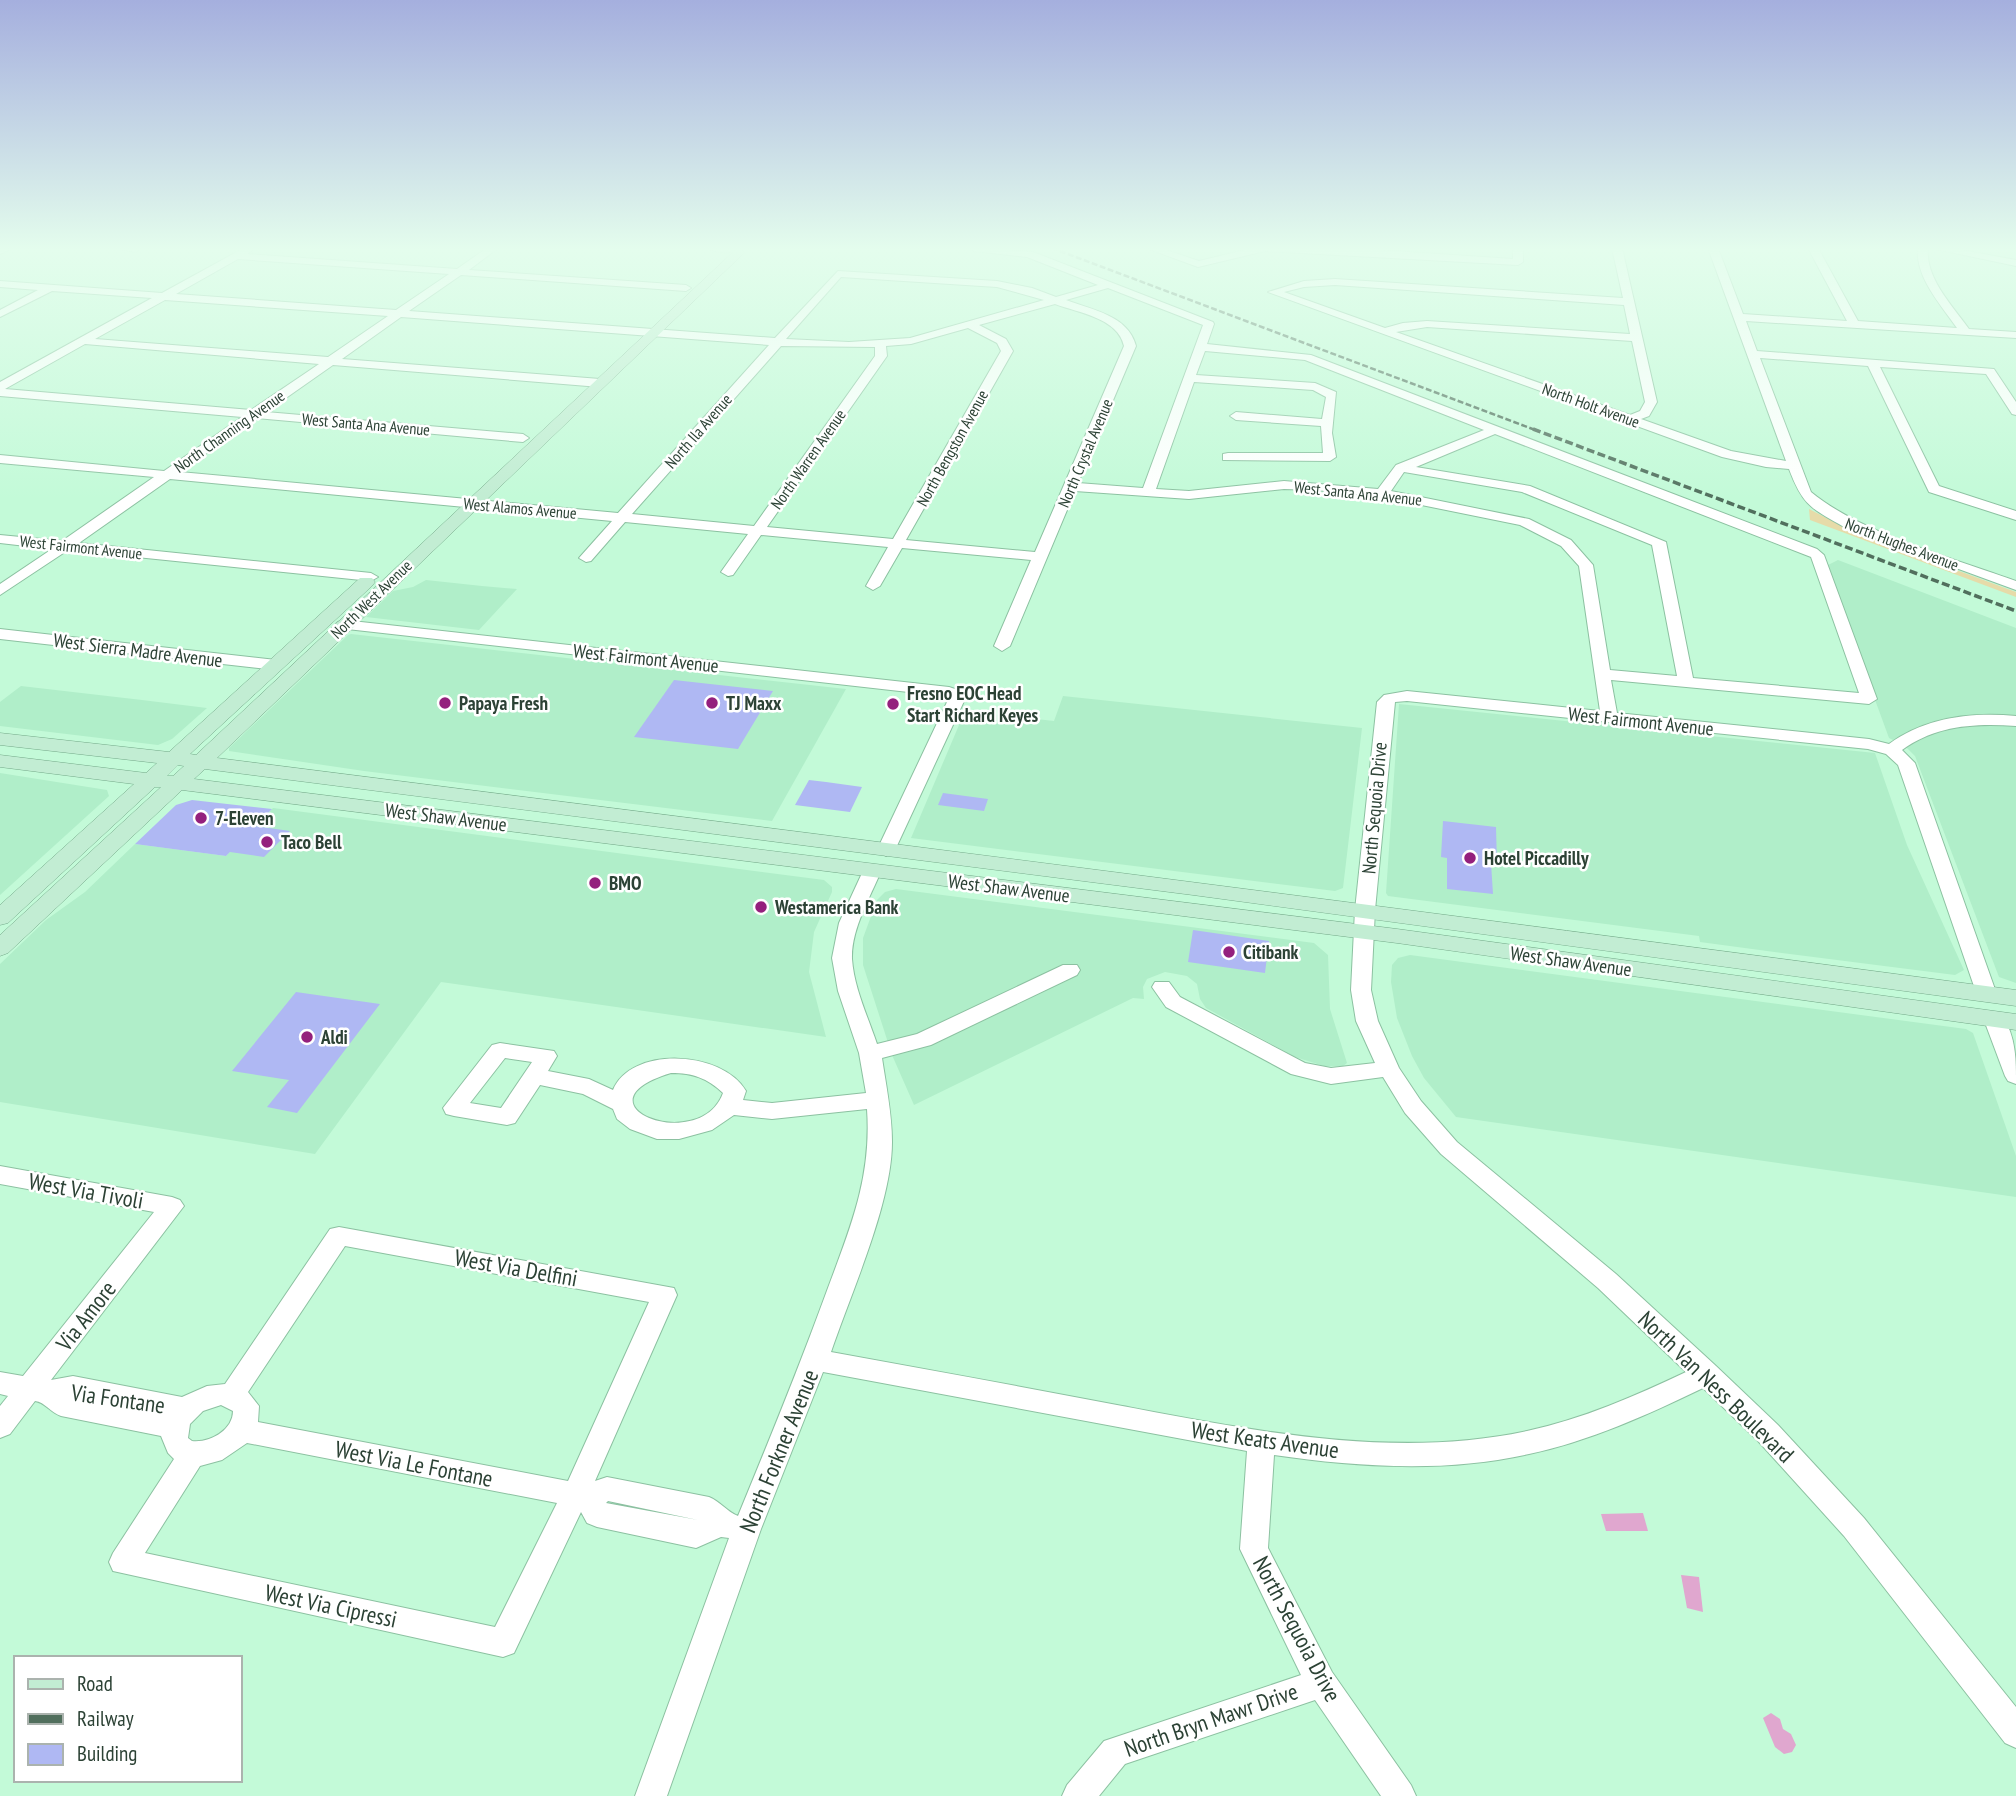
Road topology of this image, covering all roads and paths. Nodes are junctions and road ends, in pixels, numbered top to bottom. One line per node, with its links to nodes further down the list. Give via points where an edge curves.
1 (100, 332): 16 (street)
2 (373, 332): 21 (street, North Channing Avenue)
3 (646, 332): 17 (street); 26 (main road, North West Avenue)
4 (786, 332): 17 (street, North Ila Avenue)
5 (943, 332): 18 (street)
6 (984, 332): 52 (street, North Bengston Avenue, via 1002,341 1007,351)
7 (1125, 332): 43 (street, North Crystal Avenue, via 1130,346)
8 (1206, 332): 19 (street)
9 (1385, 332): 24 (street, North Holt Avenue)
10 (1544, 332): 15 (street)
11 (1636, 332): 15 (street)
12 (1745, 332): 20 (street, North Hughes Avenue)
13 (1975, 332): 14 (street)
14 (2016, 335)
15 (1637, 338): 31 (street, via 1651,402 1646,412)
16 (84, 341): 21 (street); 27 (street)
17 (777, 342): 18 (street); 49 (street, North Ila Avenue)
18 (880, 344): 50 (street, North Warren Avenue, via 881,356)
19 (1199, 347): 25 (street); 33 (street, via 1307,357)
20 (1753, 354): 22 (street); 38 (street, North Hughes Avenue)
21 (331, 361): 26 (street); 29 (street, North Channing Avenue)
22 (1872, 362): 28 (street, via 1990,371); 48 (street, via 1934,489)
23 (1522, 370): 24 (street)
24 (1508, 376): 31 (street, North Holt Avenue)
25 (1189, 378): 32 (street, via 1324,389 1332,395); 45 (street)
26 (592, 382): 34 (main road, North West Avenue); 47 (main road, North West Avenue)
27 (0, 390): 29 (street, West Santa Ana Avenue)
28 (2016, 411)
29 (254, 414): 34 (street, West Santa Ana Avenue); 41 (street, North Channing Avenue)
30 (1236, 416): 32 (street)
31 (1631, 419): 38 (street, North Holt Avenue, via 1727,454)
32 (1328, 423): 36 (street)
33 (1494, 430): 39 (street); 67 (street, via 1812,552 1869,699)
34 (523, 438): 47 (main road, North West Avenue)
35 (1228, 457): 36 (street)
36 (1329, 457): 40 (street)
37 (0, 459): 41 (street, West Alamos Avenue)
38 (1792, 465): 60 (street, North Hughes Avenue, via 1805,494 1837,518)
39 (1401, 468): 46 (street); 67 (street, via 1525,489 1661,545)
40 (1324, 474): 42 (street); 44 (street)
41 (166, 475): 47 (street, West Alamos Avenue); 53 (street, North Channing Avenue)
42 (1303, 485): 44 (street, West Santa Ana Avenue); 45 (street, West Santa Ana Avenue, via 1189,495)
43 (1071, 487): 45 (street, West Santa Ana Avenue); 54 (street, North Crystal Avenue)
44 (1354, 491): 46 (street, West Santa Ana Avenue)
45 (1148, 493)
46 (1382, 493): 66 (street, West Santa Ana Avenue, via 1524,522 1566,543 1586,565)
47 (462, 503): 49 (street, West Alamos Avenue); 55 (main road, North West Avenue); 62 (main road, North West Avenue)
48 (2016, 516)
49 (622, 518): 50 (street, West Alamos Avenue); 56 (street, North Ila Avenue)
50 (758, 530): 52 (street, West Alamos Avenue); 57 (street, North Warren Avenue)
51 (0, 539): 53 (street, West Fairmont Avenue)
52 (898, 544): 54 (street, West Alamos Avenue); 59 (street, North Bengston Avenue)
53 (65, 545): 58 (street, West Fairmont Avenue); 61 (street, North Channing Avenue)
54 (1040, 557): 64 (street, North Crystal Avenue)
55 (392, 558): 58 (main road, North West Avenue); 62 (main road, via 389,570 340,616)
56 (586, 558)
57 (728, 572)
58 (371, 577): 65 (main road, North West Avenue)
59 (873, 586)
60 (2016, 586)
61 (0, 591)
62 (343, 625): 75 (main road, North West Avenue); 83 (street, West Fairmont Avenue, via 949,692 957,699)
63 (0, 634): 65 (street, West Sierra Madre Avenue)
64 (1002, 646)
65 (276, 666): 73 (main road, North West Avenue)
66 (1603, 674): 67 (street); 69 (street)
67 (1686, 682)
68 (1390, 698): 69 (street, West Fairmont Avenue); 85 (street, North Sequoia Drive, via 1382,707)
69 (1609, 717): 72 (street, West Fairmont Avenue)
70 (2016, 721): 72 (street, via 1994,718 1949,723 1908,736)
71 (0, 739): 73 (main road, West Shaw Avenue)
72 (1892, 750): 90 (street, via 1906,763)
73 (175, 758): 75 (main road, West Shaw Avenue); 76 (main road, North West Avenue)
74 (0, 761): 76 (main road, West Shaw Avenue)
75 (202, 762): 77 (main road, North West Avenue); 78 (main road, West Shaw Avenue)
76 (151, 780): 77 (main road, West Shaw Avenue); 84 (main road, North West Avenue)
77 (178, 783): 79 (main road, West Shaw Avenue); 86 (main road, North West Avenue)
78 (498, 801): 79 (main road, via 476,810 452,808); 80 (main road, West Shaw Avenue)
79 (428, 815): 81 (main road, West Shaw Avenue)
80 (695, 827): 81 (main road, via 679,835 585,823); 83 (main road, West Shaw Avenue)
81 (531, 828): 82 (main road, West Shaw Avenue)
82 (739, 853): 83 (main road, via 762,846)
83 (879, 860): 85 (main road, West Shaw Avenue); 85 (main road, West Shaw Avenue, via 991,864); 93 (street, North Forkner Avenue, via 849,923 842,958 848,991)
84 (0, 918)
85 (1364, 921): 88 (main road, West Shaw Avenue); 90 (main road, West Shaw Avenue); 94 (street, North Van Ness Boulevard, via 1362,1000)
86 (0, 948)
87 (1070, 970): 93 (street, via 930,1037)
88 (1720, 982): 90 (main road, via 1816,985 1970,1005 1983,1002); 92 (main road, West Shaw Avenue)
89 (1162, 986): 94 (street, via 1173,1002 1299,1069 1331,1076)
90 (1987, 995): 91 (main road, West Shaw Avenue)
91 (2016, 998)
92 (2009, 1017): 96 (street)
93 (870, 1053): 99 (street, North Forkner Avenue)
94 (1389, 1069): 105 (street, North Van Ness Boulevard, via 1413,1107 1449,1148 1607,1281)
95 (534, 1076): 98 (street)
96 (2016, 1076)
97 (631, 1077): 98 (street, via 605,1079); 100 (street, via 620,1092); 101 (street, via 671,1065 703,1068 718,1074 735,1091)
98 (589, 1087): 100 (street)
99 (878, 1100): 101 (street, via 772,1111); 104 (street, North Forkner Avenue, via 880,1144 871,1202)
100 (620, 1103): 101 (street, via 639,1126 671,1132 693,1129)
101 (730, 1107)
102 (0, 1175): 103 (street, West Via Tivoli)
103 (172, 1206): 107 (street, Via Amore)
104 (815, 1360): 112 (street, West Keats Avenue); 115 (street, North Forkner Avenue)
105 (1707, 1374): 112 (street, West Keats Avenue, via 1624,1414 1501,1448 1341,1453); 117 (street, North Van Ness Boulevard, via 1854,1527)
106 (0, 1383): 107 (street, Via Fontane)
107 (39, 1390): 109 (street, Via Fontane, via 61,1405); 110 (street, Via Amore)
108 (232, 1395): 109 (street, via 209,1396); 111 (street, via 246,1405 247,1421); 114 (street, West Via Delfini, via 339,1236 666,1295)
109 (180, 1418): 113 (street, via 173,1437 176,1445)
110 (0, 1426)
111 (242, 1430): 113 (street, via 214,1451); 114 (street, West Via Le Fontane)
112 (1261, 1444): 116 (street, North Sequoia Drive, via 1254,1549)
113 (192, 1454): 114 (street, West Via Cipressi, via 123,1562 503,1643)
114 (581, 1496): 115 (street, West Via Le Fontane, via 597,1514 649,1511 696,1535)
115 (733, 1526): 118 (street, North Forkner Avenue)
116 (1321, 1683): 119 (street, North Bryn Mawr Drive, via 1115,1752); 120 (street, North Sequoia Drive)
117 (2016, 1732)
118 (651, 1796)
119 (1078, 1796)
120 (1400, 1796)

